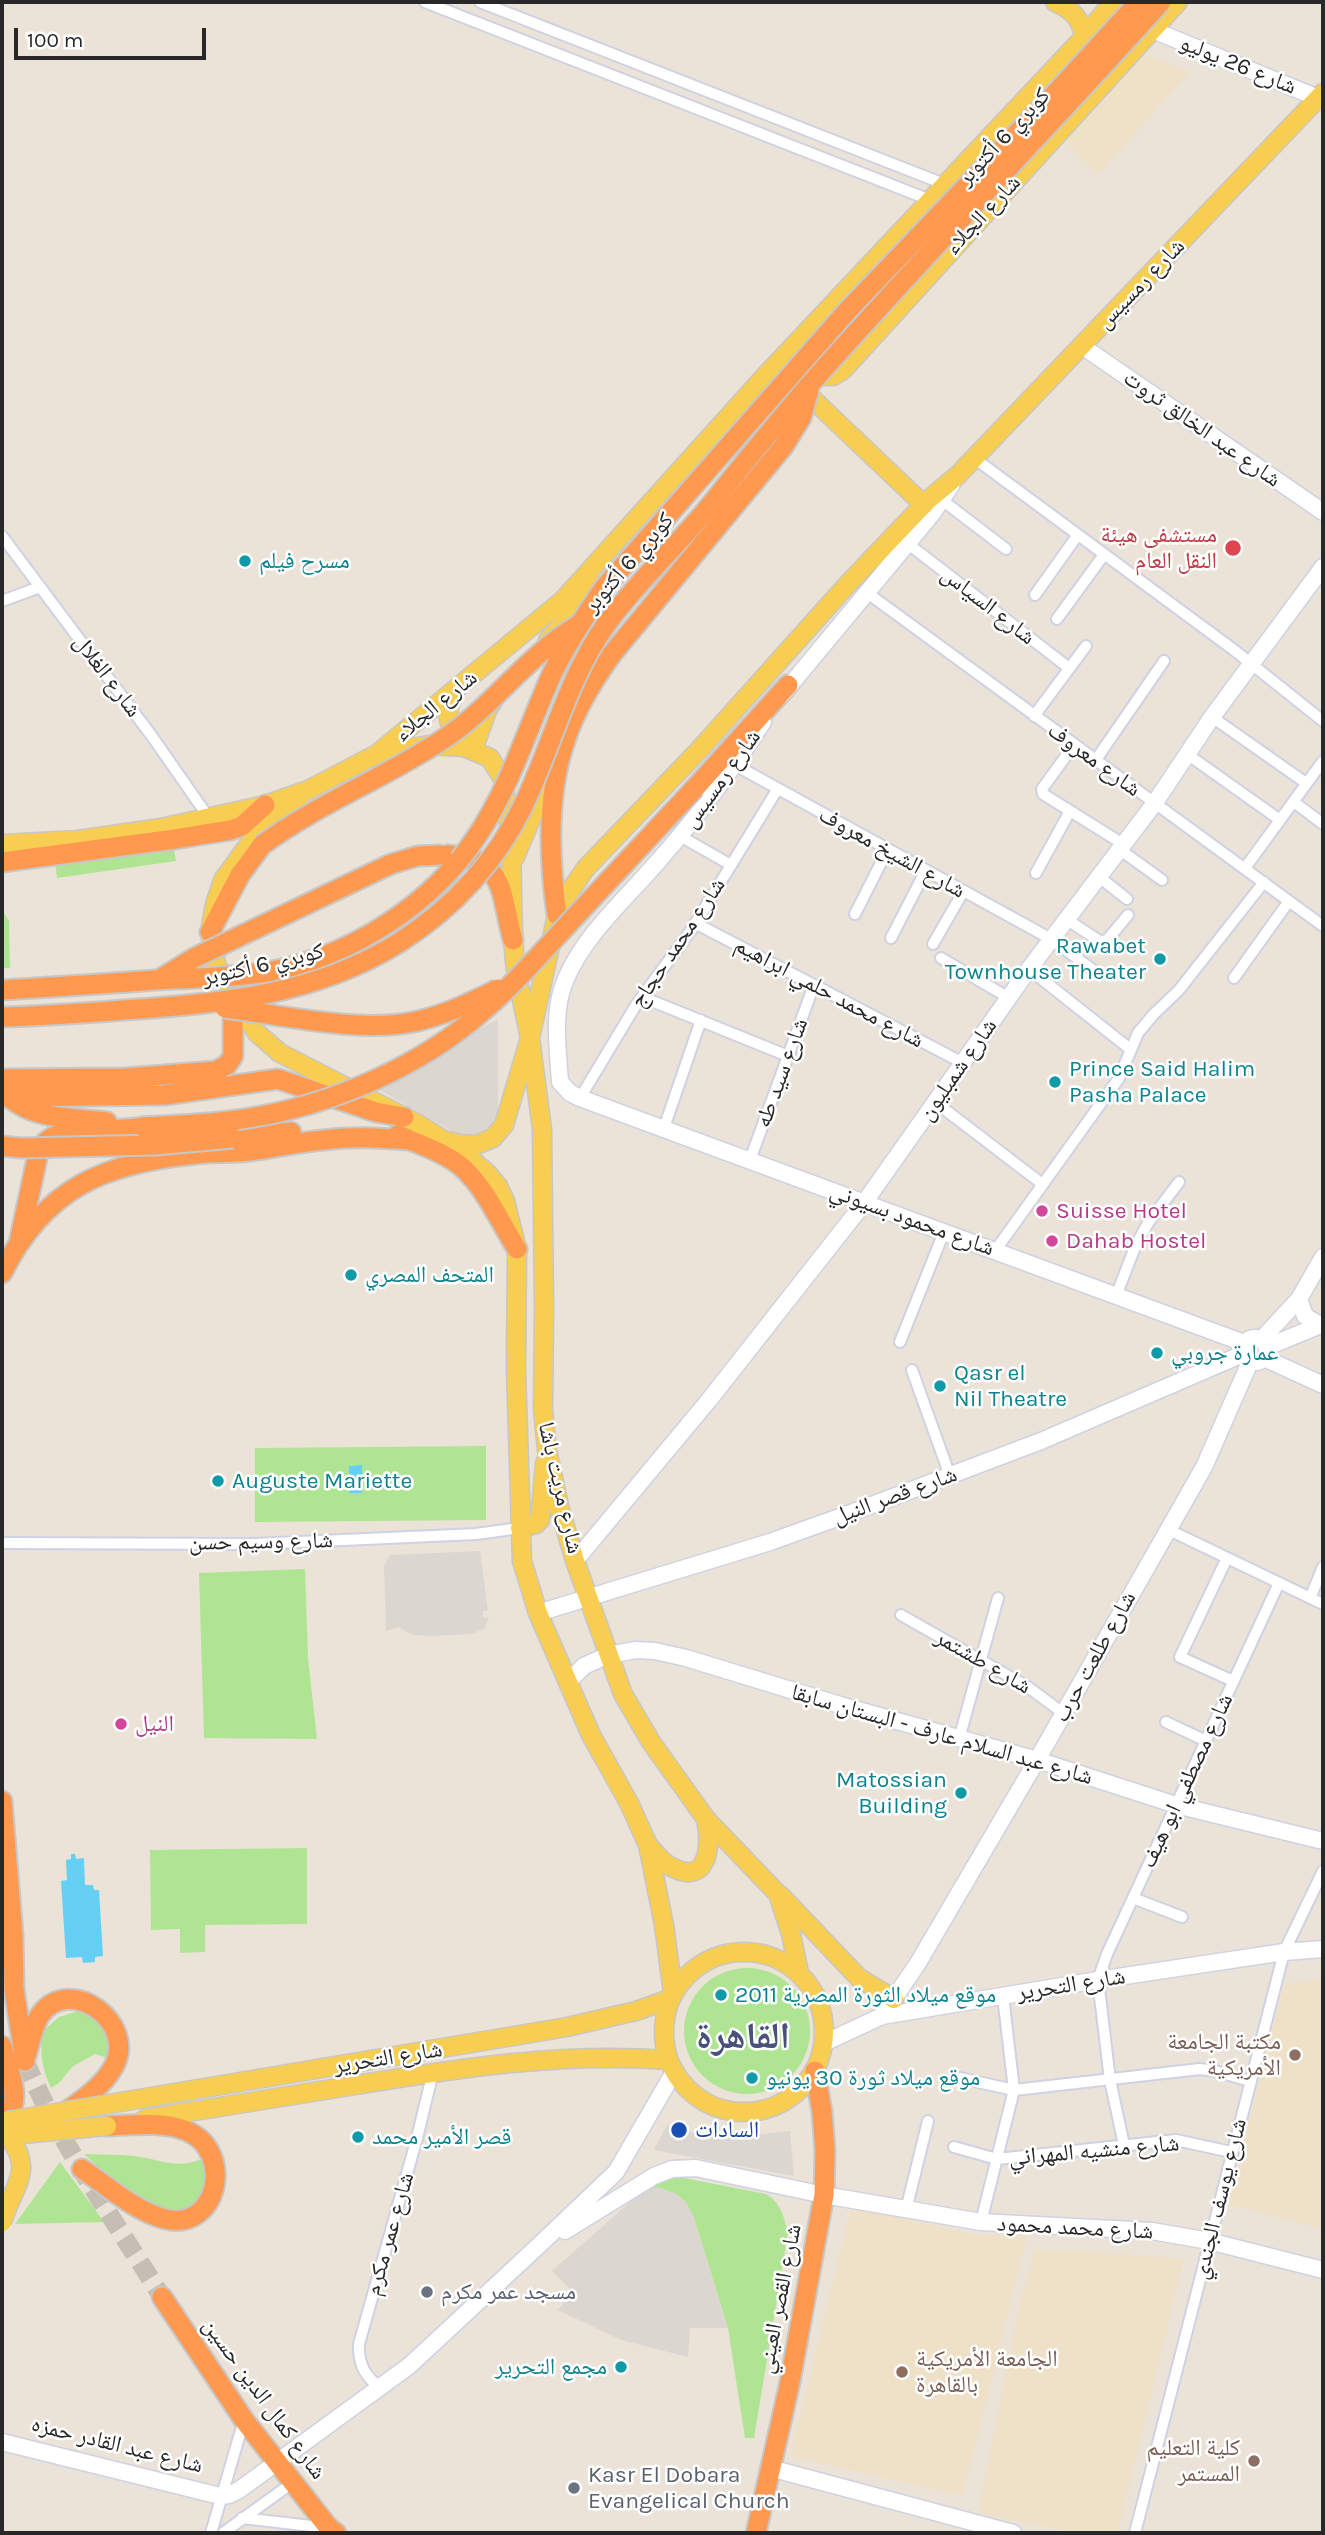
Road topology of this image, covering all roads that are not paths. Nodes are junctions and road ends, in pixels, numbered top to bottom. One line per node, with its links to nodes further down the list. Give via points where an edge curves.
1 (425, 2): 11 (street)
2 (480, 2): 10 (street)
3 (1055, 2): 9 (main road, via 1077,16)
4 (1113, 2): 9 (main road, شارع الجلاء)
5 (1139, 2): 34 (highway, كوبري 6 أكتوبر, bridge, via 796,368 604,588)
6 (1161, 2): 17 (highway, كوبري 6 أكتوبر, bridge)
7 (1178, 2): 8 (main road, شارع الجلاء)
8 (1153, 30): 12 (street, شارع 26 يوليو); 16 (main road, شارع الجلاء, via 839,374)
9 (1084, 37): 13 (main road, شارع الجلاء)
10 (599, 48): 11 (street); 13 (street)
11 (592, 66): 14 (street)
12 (1322, 97): 15 (main road, شارع رمسيس)
13 (944, 184): 14 (main road, شارع الجلاء)
14 (929, 200): 16 (main road, شارع الجلاء)
15 (1082, 346): 18 (main road, شارع رمسيس); 22 (street, شارع عبد الخالق ثروت)
16 (765, 376): 40 (main road, شارع الجلاء, via 564,600)
17 (810, 385): 45 (highway, bridge, via 802,418 783,447 612,654); 101 (highway, كوبري 6 أكتوبر, bridge, via 604,627 565,701 506,838 457,898 397,944 317,982)
18 (974, 458): 19 (main road, شارع رمسيس); 24 (street)
19 (958, 475): 20 (street, شارع رمسيس); 21 (main road, شارع رمسيس)
20 (942, 499): 25 (street, شارع رمسيس); 26 (street)
21 (924, 505): 44 (main road, شارع الجلاء, via 802,389 787,385 769,392 639,541 504,685); 80 (main road, شارع رمسيس, via 586,868)
22 (1323, 512)
23 (2, 536): 29 (street, شارع الغلال)
24 (1077, 536): 27 (street); 31 (street)
25 (907, 543): 30 (street, شارع رمسيس); 38 (street, شارع السياس)
26 (1006, 549)
27 (1104, 556): 33 (street); 37 (street)
28 (1323, 567): 37 (street, شارع شمبليون)
29 (40, 587): 32 (street); 60 (street, شارع الغلال)
30 (866, 592): 39 (street, شارع رمسيس); 41 (street, شارع معروف)
31 (1035, 595)
32 (2, 601)
33 (1057, 619)
34 (578, 626): 85 (highway, bridge, via 545,647 444,739 312,811 262,845); 94 (highway, كوبري 6 أكتوبر, bridge, via 504,789 479,833 421,898 359,940 310,961 227,977)
35 (1086, 646): 38 (street)
36 (1164, 661): 50 (street)
37 (1252, 664): 42 (street, شارع شمبليون); 43 (street)
38 (1069, 668): 41 (street)
39 (788, 685): 52 (street, شارع رمسيس); 95 (highway, bridge)
40 (455, 690): 44 (main road, via 448,713 451,728 465,733); 48 (main road, شارع الجلاء)
41 (1034, 716): 46 (street, شارع معروف)
42 (1212, 717): 49 (street, شارع شمبليون); 53 (street)
43 (1323, 722)
44 (481, 725): 47 (main road, شارع الجلاء)
45 (565, 739): 68 (main road); 80 (highway, via 552,833)
46 (1074, 745): 50 (street, شارع معروف); 59 (street, via 1041,791)
47 (473, 750): 48 (main road, via 449,745); 68 (main road, شارع مريت باشا, via 490,758 503,779)
48 (377, 754): 54 (main road, شارع الجلاء)
49 (1187, 754): 57 (street, شارع شمبليون); 61 (street)
50 (1095, 761): 57 (street, شارع معروف)
51 (1323, 761): 53 (street)
52 (735, 765): 55 (street, شارع الشيخ معروف); 63 (street, شارع رمسيس)
53 (1306, 783): 56 (street)
54 (308, 790): 58 (main road, شارع الجلاء); 85 (main road, via 250,843 223,880)
55 (777, 790): 66 (street, شارع الشيخ معروف); 69 (street, شارع محمد حجاج)
56 (1294, 802): 61 (street); 62 (street)
57 (1154, 804): 65 (street, شارع شمبليون); 70 (street, شارع معروف)
58 (265, 805): 60 (main road, شارع الجلاء); 67 (highway, via 242,826)
59 (1070, 811): 65 (street); 72 (street)
60 (209, 818): 64 (main road, شارع الجلاء, via 78,840)
61 (1280, 820): 70 (street)
62 (1323, 824)
63 (680, 836): 69 (street); 109 (street, شارع رمسيس, via 600,927 565,981 558,1005 560,1082)
64 (2, 844)
65 (1121, 847): 73 (street, شارع شمبليون); 74 (street)
66 (887, 850): 71 (street, شارع الشيخ معروف); 79 (street)
67 (2, 862)
68 (512, 863): 88 (main road, شارع مريت باشا)
69 (731, 865): 83 (street, شارع محمد حجاج)
70 (1245, 868): 75 (street, شارع معروف)
71 (925, 872): 76 (street, شارع الشيخ معروف); 86 (street)
72 (1036, 873)
73 (1098, 876): 77 (street); 82 (street, شارع شمبليون)
74 (1162, 880)
75 (1264, 882): 78 (street, شارع معروف); 105 (street, via 1179,990 1138,1033)
76 (963, 892): 87 (street, شارع الشيخ معروف); 89 (street)
77 (1127, 899)
78 (1289, 901): 84 (street, شارع معروف); 93 (street)
79 (855, 914)
80 (557, 915): 104 (main road, شارع رمسيس)
81 (1128, 915): 82 (street, via 1101,942)
82 (1066, 919): 87 (street, شارع شمبليون)
83 (695, 923): 96 (street, شارع محمد حلمي ابراهيم); 99 (street, شارع محمد حجاج)
84 (1323, 926)
85 (210, 932): 98 (main road, شارع مريت باشا, via 216,963)
86 (891, 938)
87 (1051, 939): 91 (street, شارع شمبليون); 92 (street, شارع الشيخ معروف)
88 (513, 940): 94 (highway, bridge, via 496,876 488,866 474,859 418,856 391,864 194,958); 104 (main road, شارع مريت باشا)
89 (933, 944)
90 (941, 958): 100 (street)
91 (1029, 970): 100 (street, شارع شمبليون); 105 (street)
92 (1097, 973)
93 (1234, 978)
94 (158, 980): 97 (highway, كوبري 6 أكتوبر, bridge)
95 (516, 980): 101 (highway, bridge, via 451,1012 379,1025); 112 (highway, bridge, via 453,1035 377,1078 312,1103 249,1118)
96 (814, 985): 106 (street, شارع سيد طه); 107 (street, شارع محمد حلمي ابراهيم)
97 (2, 990)
98 (233, 997): 108 (highway, via 233,1056 216,1071); 111 (main road, شارع مريت باشا, via 257,1033 280,1053)
99 (642, 997): 103 (street); 109 (street, شارع محمد حجاج)
100 (1009, 998): 107 (street, شارع شمبليون)
101 (203, 1005): 102 (highway, كوبري 6 أكتوبر, bridge)
102 (2, 1017)
103 (701, 1020): 106 (street); 113 (street)
104 (530, 1038): 114 (main road, شارع رمسيس, via 504,1125 493,1138 477,1144); 134 (main road, شارع مريت باشا, via 542,1129)
105 (1130, 1049): 119 (street, via 1119,1078)
106 (788, 1056): 117 (street, شارع سيد طه)
107 (963, 1063): 110 (street, شارع شمبليون)
108 (4, 1091): 111 (highway, via 165,1095 278,1079); 112 (highway, via 20,1107 33,1112)
109 (580, 1097): 113 (street, شارع محمود بسيوني)
110 (935, 1102): 119 (street); 120 (street, شارع شمبليون)
111 (404, 1117): 114 (main road, شارع مريت باشا)
112 (143, 1127): 122 (highway, via 69,1133 44,1143)
113 (664, 1128): 117 (street, شارع محمود بسيوني)
114 (442, 1139): 123 (main road, شارع مريت باشا, via 478,1163 498,1186)
115 (410, 1140): 116 (highway, bridge, via 348,1128 155,1145); 122 (highway, via 323,1140 177,1156 116,1170 68,1191); 123 (highway, via 461,1167)
116 (2, 1146)
117 (750, 1160): 120 (street, شارع محمود بسيوني)
118 (1179, 1182): 127 (street, via 1148,1223)
119 (1041, 1183): 124 (street)
120 (864, 1203): 121 (street, شارع محمود بسيوني); 140 (street, شارع شمبليون)
121 (944, 1232): 124 (street, شارع محمود بسيوني); 130 (street)
122 (19, 1243): 126 (highway)
123 (517, 1249): 136 (main road, شارع مريت باشا)
124 (995, 1251): 127 (street, شارع محمود بسيوني)
125 (1323, 1257): 128 (street, شارع طلعت حرب)
126 (2, 1273)
127 (1116, 1296): 131 (street, شارع محمود بسيوني)
128 (1299, 1299): 129 (street, via 1305,1316); 131 (street, شارع طلعت حرب)
129 (1322, 1324): 131 (street, شارع قصر النيل)
130 (900, 1342)
131 (1255, 1351): 133 (street, شارع محمود بسيوني); 135 (street, شارع قصر النيل); 137 (street, شارع طلعت حرب, via 1204,1467)
132 (912, 1370): 135 (street)
133 (1323, 1385)
134 (547, 1450): 136 (main road, via 540,1520); 140 (main road, شارع مريت باشا)
135 (950, 1476): 143 (street, شارع قصر النيل, via 770,1542)
136 (520, 1528): 138 (street, شارع وسيم حسن, via 255,1544); 147 (main road, شارع مريت باشا, via 522,1561)
137 (1167, 1529): 139 (street); 153 (street, شارع طلعت حرب)
138 (2, 1543)
139 (1227, 1558): 142 (street); 151 (street, via 1180,1657)
140 (575, 1561): 143 (main road, شارع مريت باشا)
141 (1323, 1567): 145 (street)
142 (1279, 1583): 145 (street); 151 (street, شارع مصطفي ابو هيف)
143 (590, 1596): 147 (street, شارع قصر النيل); 149 (main road, شارع مريت باشا)
144 (998, 1598): 150 (street)
145 (1310, 1598): 146 (street)
146 (1323, 1604)
147 (538, 1613): 152 (main road, شارع مريت باشا)
148 (901, 1615): 150 (street, شارع طشتمر)
149 (608, 1655): 152 (street, شارع عبد السلام عارف - البستان سابقا, via 584,1666); 155 (street, شارع عبد السلام عارف - البستان سابقا, via 636,1650 686,1658); 160 (main road, شارع مريت باشا, via 645,1732)
150 (981, 1659): 153 (street, شارع طشتمر); 155 (street)
151 (1233, 1681): 156 (street, شارع مصطفي ابو هيف)
152 (568, 1682): 162 (main road, شارع مريت باشا)
153 (1063, 1713): 157 (street, شارع طلعت حرب)
154 (1166, 1722): 156 (street)
155 (959, 1739): 157 (street, شارع عبد السلام عارف - البستان سابقا)
156 (1206, 1741): 159 (street, شارع مصطفي ابو هيف)
157 (1037, 1760): 159 (street, شارع عبد السلام عارف - البستان سابقا); 173 (street, شارع طلعت حرب)
158 (2, 1801): 184 (highway, via 14,1989 25,2060 39,2017 57,2001 88,2002 111,2021 117,2035 115,2065 93,2091)
159 (1176, 1805): 161 (street, شارع عبد السلام عارف - البستان سابقا); 165 (street, شارع مصطفي ابو هيف)
160 (706, 1819): 162 (main road, via 709,1853 696,1869 682,1871 667,1864); 164 (main road, شارع مريت باشا)
161 (1323, 1841)
162 (648, 1845): 171 (main road, شارع مريت باشا)
163 (1323, 1871): 168 (street, شارع يوسف الجندي)
164 (778, 1894): 169 (main road, شارع مريت باشا); 173 (main road, via 859,1978)
165 (1133, 1898): 166 (street); 170 (street, شارع مصطفي ابو هيف)
166 (1182, 1917)
167 (1323, 1949): 168 (street, شارع التحرير)
168 (1284, 1952): 170 (street, شارع التحرير); 182 (street, شارع يوسف الجندي)
169 (799, 1973): 171 (main road, via 763,1954 722,1955 686,1976); 175 (main road, via 820,2005)
170 (1098, 1980): 172 (street, شارع التحرير); 181 (street)
171 (672, 1996): 177 (main road, via 664,2029); 184 (main road, شارع التحرير, bridge, via 636,2011 567,2027)
172 (1003, 1996): 174 (street, شارع التحرير); 183 (street)
173 (894, 1999): 174 (street, شارع طلعت حرب)
174 (882, 2017): 175 (street, شارع التحرير)
175 (824, 2043): 178 (main road)
176 (2, 2046): 187 (highway, via 15,2095)
177 (671, 2066): 178 (main road, via 689,2091 709,2105 733,2112 757,2112 780,2104 800,2090); 179 (main road, شارع التحرير, via 630,2057 553,2058); 198 (street, via 616,2172)
178 (815, 2071): 193 (highway, شارع القصر العيني, via 825,2151)
179 (433, 2072): 186 (main road, شارع التحرير); 201 (street, شارع عمر مكرم, via 359,2344 365,2374)
180 (960, 2078): 183 (street)
181 (1110, 2080): 182 (street, via 1200,2070); 183 (street); 188 (street)
182 (1250, 2081): 190 (street, شارع يوسف الجندي)
183 (1014, 2090): 191 (street)
184 (67, 2111): 187 (main road, شارع التحرير, bridge)
185 (928, 2121): 194 (street)
186 (107, 2126): 187 (main road, شارع التحرير, bridge); 192 (highway, via 173,2127 201,2139 216,2169 216,2186 207,2203 184,2219 167,2220)
187 (4, 2128): 195 (main road, bridge, via 22,2160)
188 (1124, 2145): 190 (street, شارع منشيه المهراني, via 1176,2140); 191 (street, شارع منشيه المهراني)
189 (954, 2147): 191 (street)
190 (1231, 2152): 197 (street, شارع يوسف الجندي)
191 (997, 2159): 196 (street)
192 (82, 2169)
193 (824, 2195): 194 (street, شارع محمد محمود); 198 (street, شارع محمد محمود, via 696,2168 673,2169); 205 (highway, شارع القصر العيني)
194 (906, 2210): 196 (street, شارع محمد محمود)
195 (2, 2222)
196 (981, 2222): 197 (street, شارع محمد محمود, via 1152,2231)
197 (1209, 2241): 199 (street, شارع محمد محمود); 214 (street, شارع يوسف الجندي)
198 (535, 2249): 201 (street)
199 (1323, 2270)
200 (162, 2297): 202 (highway, شارع كمال الدين حسين)
201 (381, 2388): 204 (street)
202 (244, 2420): 204 (highway, شارع كمال الدين حسين); 207 (street)
203 (2, 2442): 207 (street, شارع عبد القادر حمزه)
204 (276, 2462): 206 (highway, شارع كمال الدين حسين); 207 (street, via 239,2490)
205 (770, 2468): 212 (highway, شارع القصر العيني); 213 (street)
206 (292, 2483): 208 (street); 209 (highway, شارع كمال الدين حسين)
207 (220, 2496): 210 (street)
208 (242, 2518): 209 (street); 211 (street)
209 (332, 2531)
210 (211, 2533)
211 (223, 2533)
212 (756, 2533)
213 (1013, 2533)
214 (1135, 2533)

